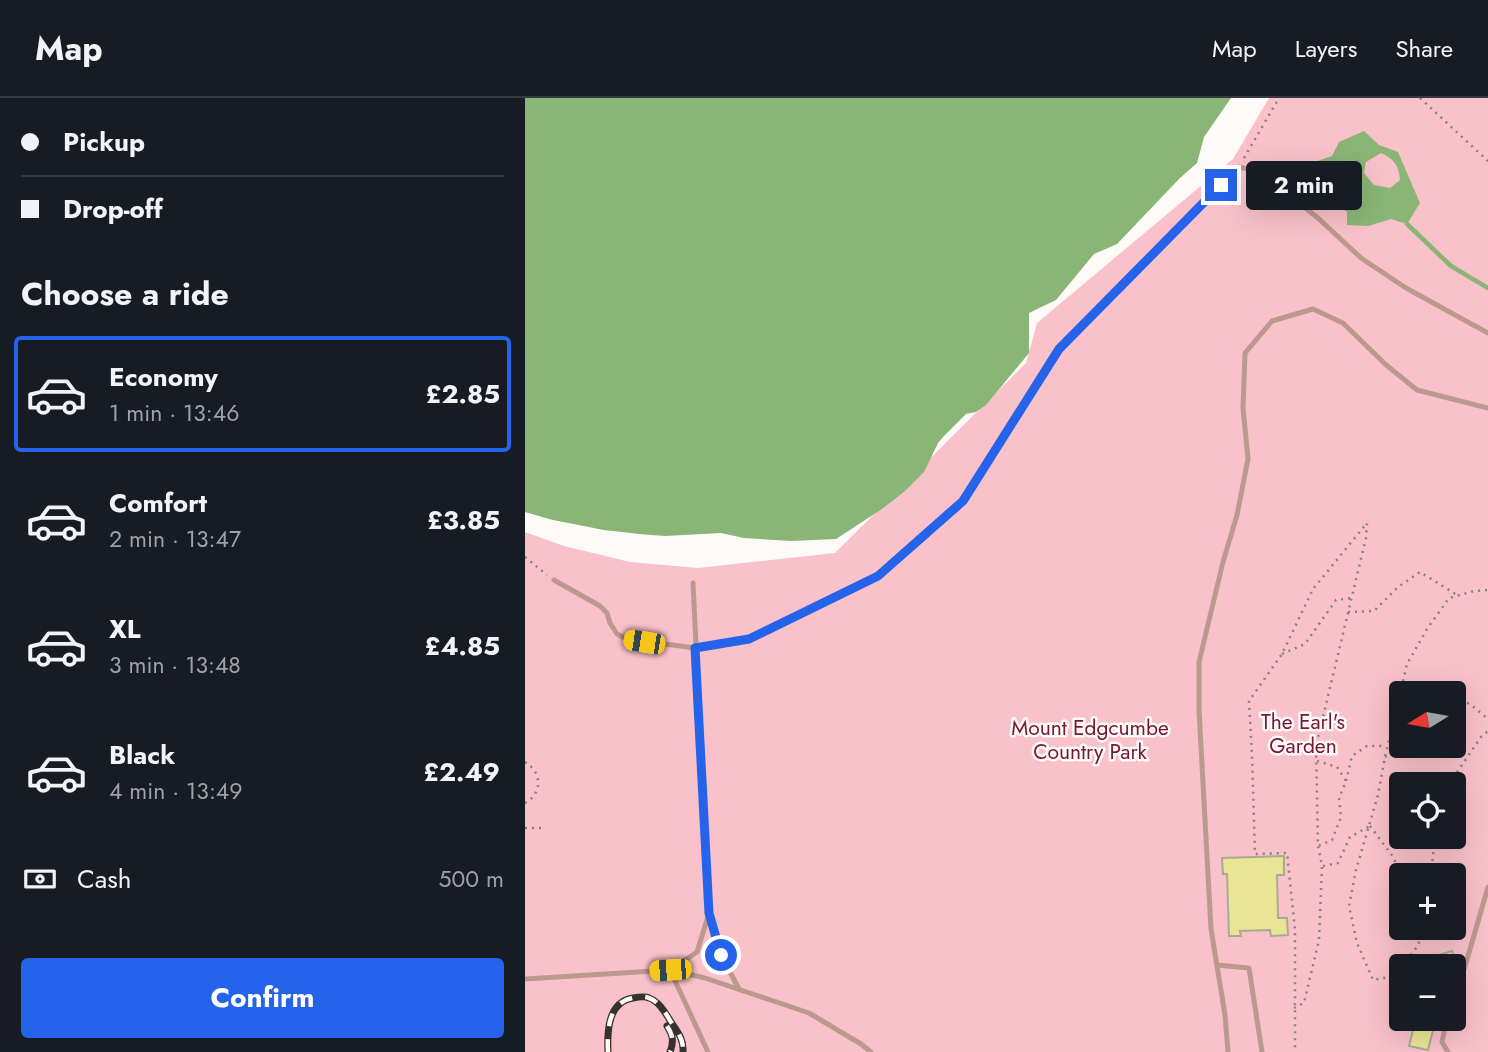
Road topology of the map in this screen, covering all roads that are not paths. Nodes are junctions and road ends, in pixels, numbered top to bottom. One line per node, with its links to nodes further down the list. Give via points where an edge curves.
1 (1488, 333): 5 (lane, via 1394,281 1259,172 1239,167 1059,349 954,510 878,576 749,639)
2 (1488, 408): 9 (lane, via 1417,390 1343,323 1313,309 1272,321 1245,353 1243,408 1248,459 1199,662 1206,850)
3 (554, 580): 5 (lane, via 600,606 617,634 627,639)
4 (693, 583): 5 (lane)
5 (695, 648): 7 (lane)
6 (1488, 887): 8 (lane)
7 (709, 913): 10 (lane, via 697,952); 12 (lane, via 721,955)
8 (1466, 963)
9 (1217, 965): 16 (lane); 17 (lane, via 1249,968)
10 (670, 970): 11 (lane); 12 (lane); 14 (lane)
11 (525, 979)
12 (739, 989): 15 (lane, via 809,1013)
13 (1444, 1031): 18 (lane, via 1442,1042)
14 (708, 1052)
15 (871, 1052)
16 (1227, 1052)
17 (1262, 1052)
18 (1448, 1052)

